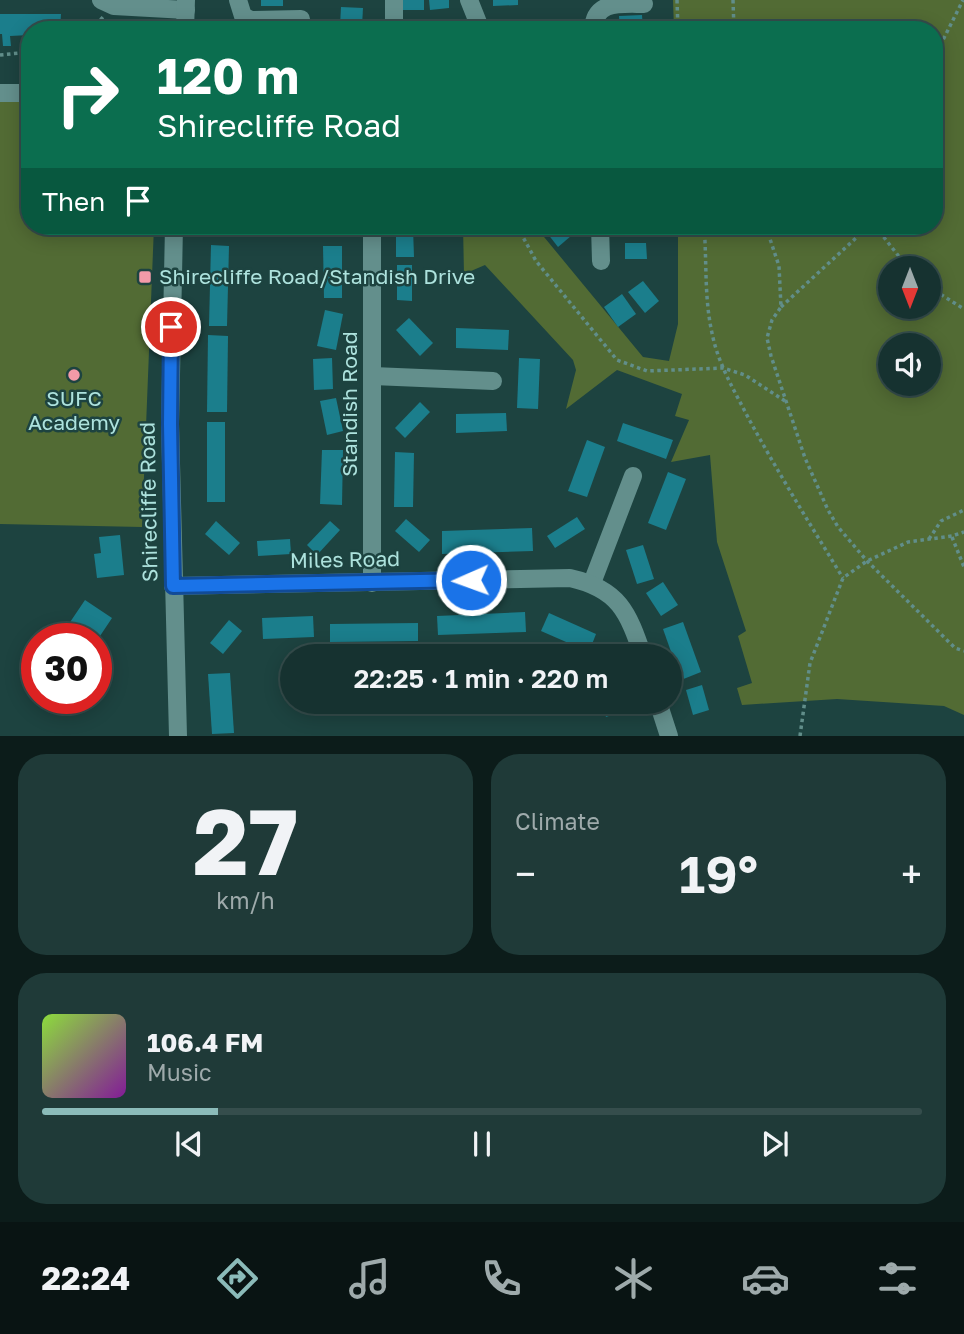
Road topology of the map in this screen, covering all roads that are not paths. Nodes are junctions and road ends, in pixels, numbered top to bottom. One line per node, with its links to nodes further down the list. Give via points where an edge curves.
1 (101, 0): 6 (street, via 114,6)
2 (237, 0): 7 (street, via 243,16 251,20)
3 (394, 0): 8 (street)
4 (469, 0): 9 (street)
5 (644, 4): 10 (street, via 608,4)
6 (186, 5)
7 (301, 19)
8 (394, 21)
9 (472, 21)
10 (593, 21)
11 (0, 93): 12 (street)
12 (21, 93)
13 (174, 235): 22 (street, Shirecliffe Road)
14 (372, 235): 17 (street, Standish Road)
15 (600, 235): 16 (street)
16 (601, 261)
17 (373, 376): 18 (street); 20 (street, Standish Road)
18 (493, 381)
19 (633, 476): 21 (street)
20 (372, 583): 21 (street, Miles Road, via 570,578); 22 (street, Miles Road)
21 (592, 583): 23 (street, Miles Road, via 621,605)
22 (173, 586): 25 (street, Shirecliffe Road)
23 (639, 644)
24 (662, 714): 26 (street)
25 (178, 736)
26 (670, 736)

